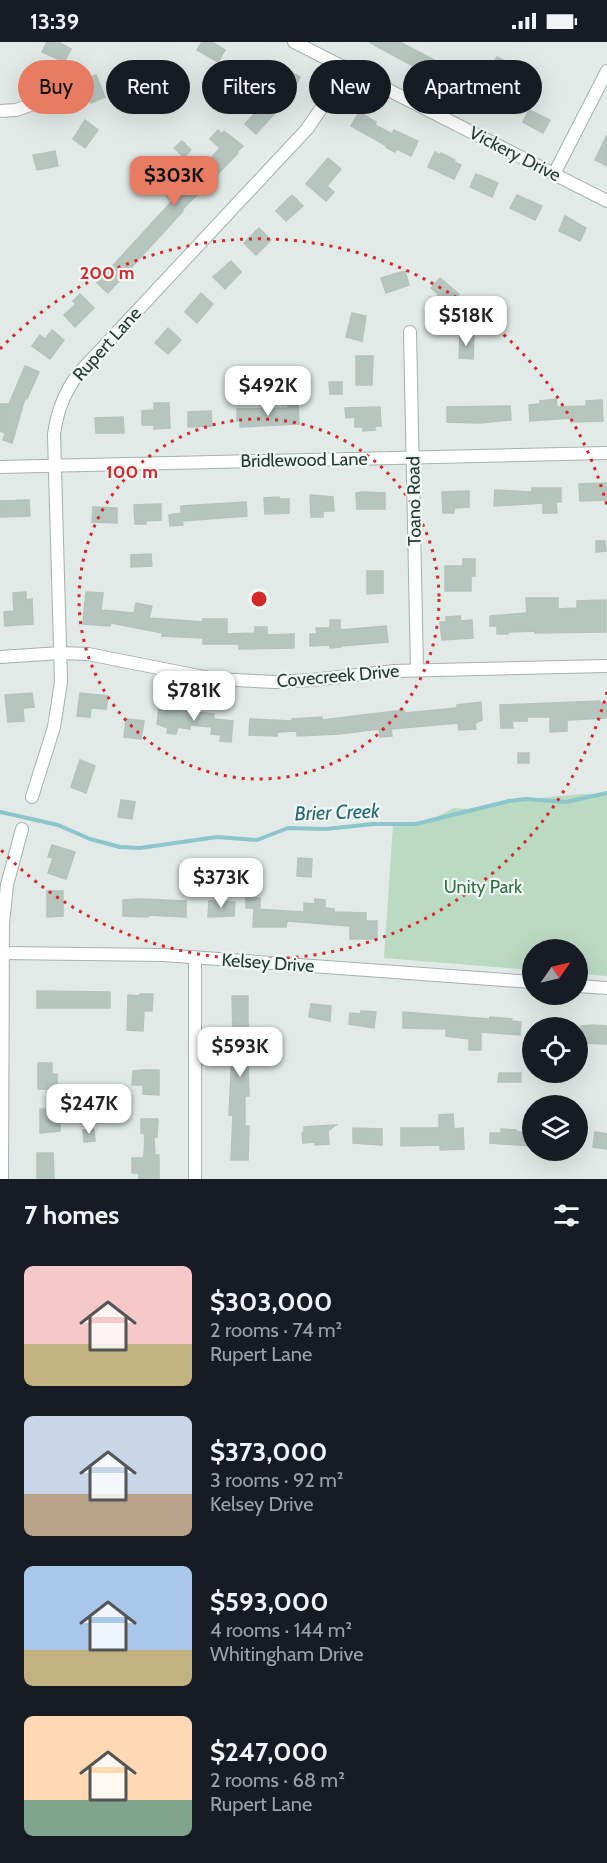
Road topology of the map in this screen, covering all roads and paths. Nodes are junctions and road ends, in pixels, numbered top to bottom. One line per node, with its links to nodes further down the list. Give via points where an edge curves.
1 (294, 42): 2 (street, Vickery Drive)
2 (330, 60)
3 (607, 71): 8 (street)
4 (391, 91): 8 (street, Vickery Drive)
5 (18, 109): 6 (street)
6 (0, 111)
7 (317, 114): 13 (street, Rupert Lane, via 70,384 58,409)
8 (554, 174): 9 (street, Vickery Drive)
9 (607, 201)
10 (410, 332): 12 (street, Toano Road)
11 (607, 453): 12 (street, Bridlewood Lane)
12 (413, 458): 13 (street, Bridlewood Lane); 18 (street, Toano Road)
13 (55, 466): 14 (street, Bridlewood Lane); 15 (street, Rupert Lane)
14 (0, 467)
15 (60, 653): 16 (street, Covecreek Drive); 18 (street, Covecreek Drive, via 108,657 234,681 312,680); 19 (street, Rupert Lane, via 58,709)
16 (0, 657)
17 (607, 666): 18 (street, Covecreek Drive)
18 (417, 670)
19 (32, 797)
20 (22, 829): 21 (street)
21 (4, 884): 22 (street)
22 (3, 953): 23 (street, Kelsey Drive); 27 (street)
23 (195, 958): 24 (street, Kelsey Drive); 28 (street)
24 (522, 981)
25 (588, 987): 26 (street)
26 (607, 988)
27 (2, 1179)
28 (195, 1179)

